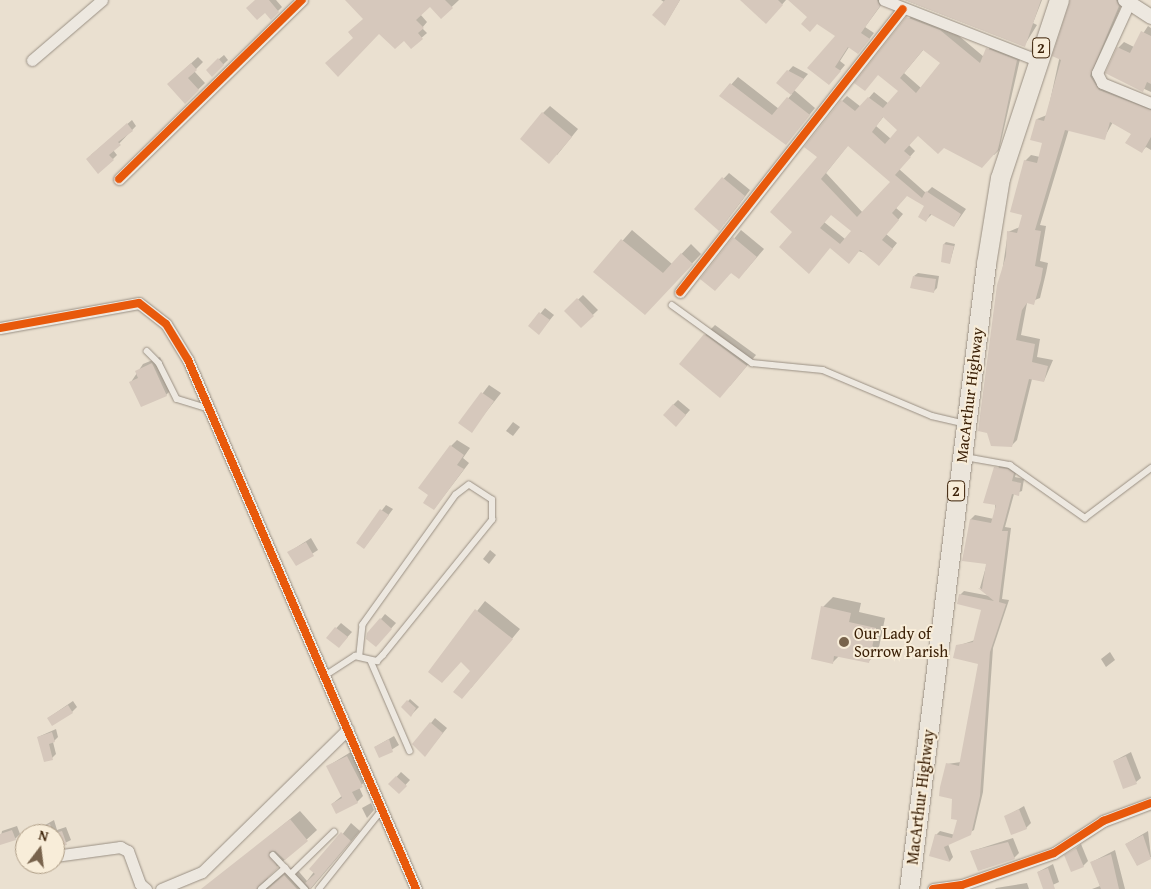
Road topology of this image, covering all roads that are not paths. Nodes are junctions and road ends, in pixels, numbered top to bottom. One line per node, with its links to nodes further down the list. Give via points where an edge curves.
1 (102, 0): 8 (street)
2 (302, 0): 11 (street)
3 (884, 0): 6 (street)
4 (1059, 0): 9 (highway, MacArthur Highway / 2)
5 (1127, 2): 7 (street); 10 (street, via 1097,73 1102,83)
6 (903, 9): 9 (street); 12 (street)
7 (1151, 17)
8 (32, 60)
9 (1037, 60): 17 (highway, MacArthur Highway / 2, via 1000,178)
10 (1151, 103)
11 (119, 179)
12 (680, 292)
13 (672, 305): 17 (lane, via 752,363 823,370 932,416)
14 (0, 328): 16 (street, via 139,303 166,324 188,360)
15 (146, 352): 16 (lane, via 159,363 177,399)
16 (207, 408): 22 (street)
17 (965, 423): 18 (highway, MacArthur Highway / 2)
18 (961, 457): 19 (lane, via 1010,465 1085,518); 38 (highway, MacArthur Highway / 2)
19 (1151, 468)
20 (360, 655): 21 (lane); 21 (lane, via 360,632 389,586 456,495 474,487 492,500 492,520 383,655); 22 (lane)
21 (371, 661): 24 (lane)
22 (326, 675): 23 (street)
23 (348, 729): 26 (street); 33 (street, via 202,872)
24 (410, 750)
25 (1151, 804): 39 (street, via 1103,821 1054,853 962,885)
26 (381, 811): 36 (lane); 37 (street)
27 (334, 832): 31 (lane)
28 (65, 855): 32 (street, via 120,847 128,851 140,884)
29 (273, 855): 30 (lane)
30 (285, 868): 31 (lane); 34 (lane)
31 (291, 874): 35 (lane)
32 (146, 889)
33 (160, 889)
34 (261, 889)
35 (306, 889)
36 (319, 889)
37 (416, 889)
38 (909, 889)
39 (933, 889)

